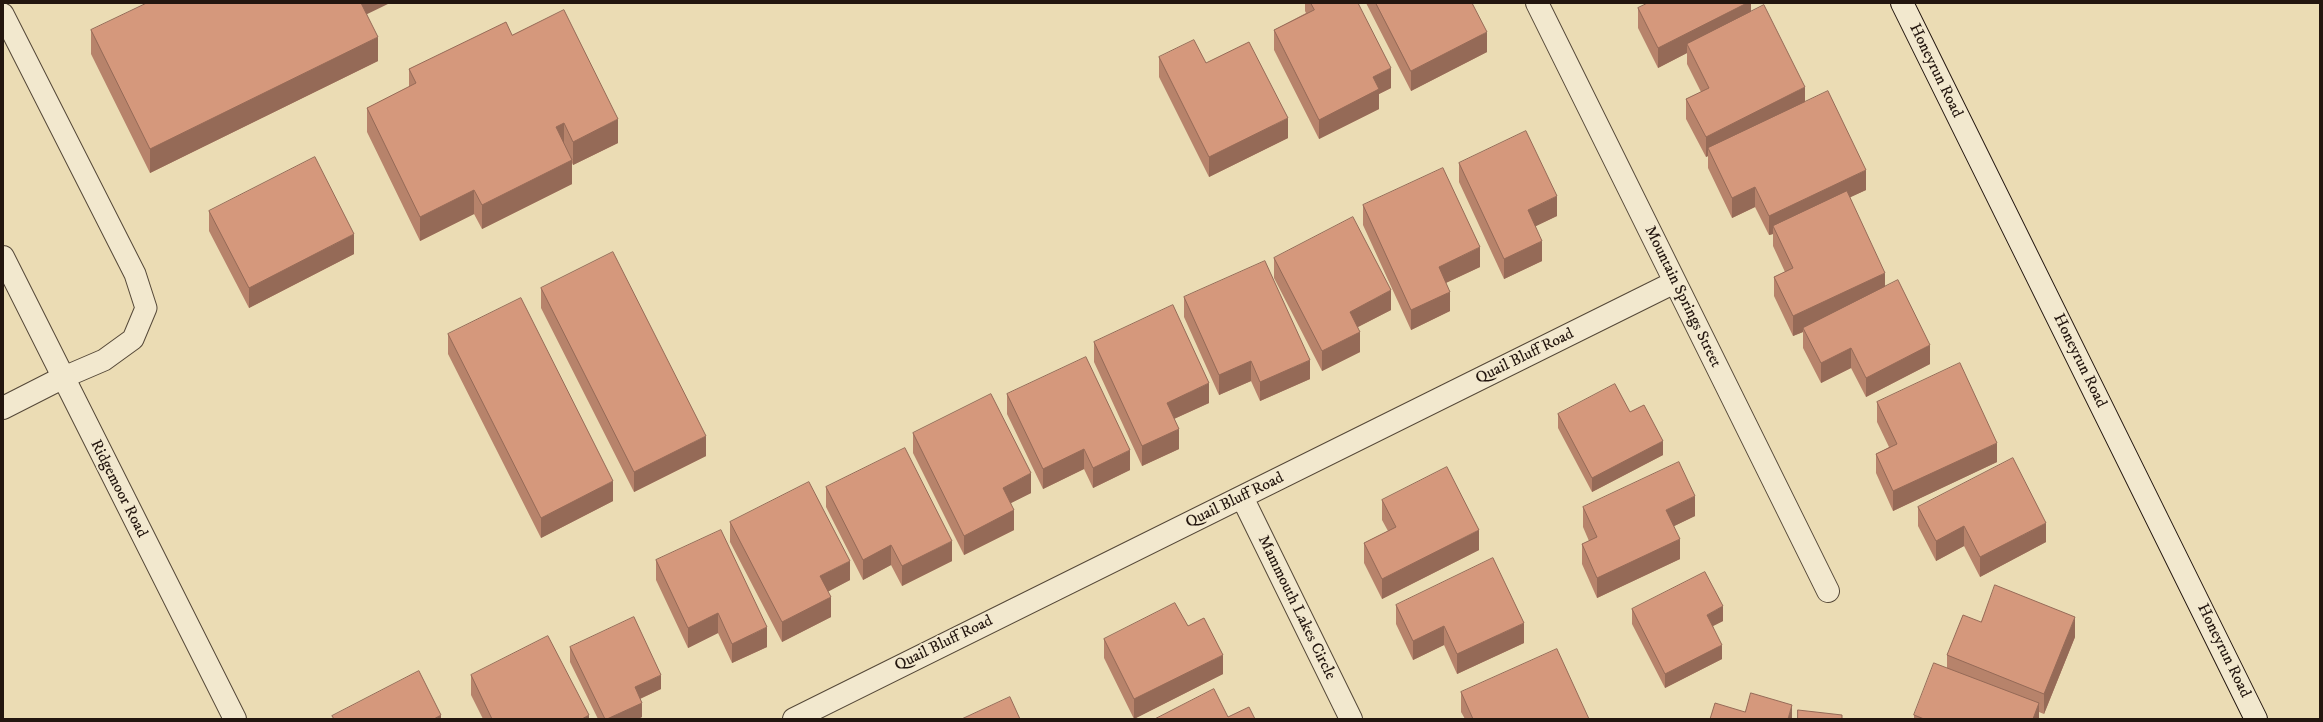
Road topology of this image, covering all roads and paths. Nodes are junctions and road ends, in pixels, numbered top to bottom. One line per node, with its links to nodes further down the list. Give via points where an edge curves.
1 (1537, 3): 5 (street, Mountain Springs Street)
2 (1902, 3): 13 (street, Honeyrun Road)
3 (3, 14): 6 (lane, via 135,274 146,308 134,339 104,360)
4 (3, 257): 6 (street, Ridgemoor Road)
5 (1675, 282): 8 (street, Quail Bluff Road); 9 (street, Mountain Springs Street)
6 (62, 378): 7 (street); 11 (street, Ridgemoor Road)
7 (3, 408)
8 (1242, 497): 10 (street, Quail Bluff Road); 12 (street, Mammouth Lakes Circle)
9 (1828, 591)
10 (797, 718)
11 (235, 719)
12 (1351, 719)
13 (2256, 719)

